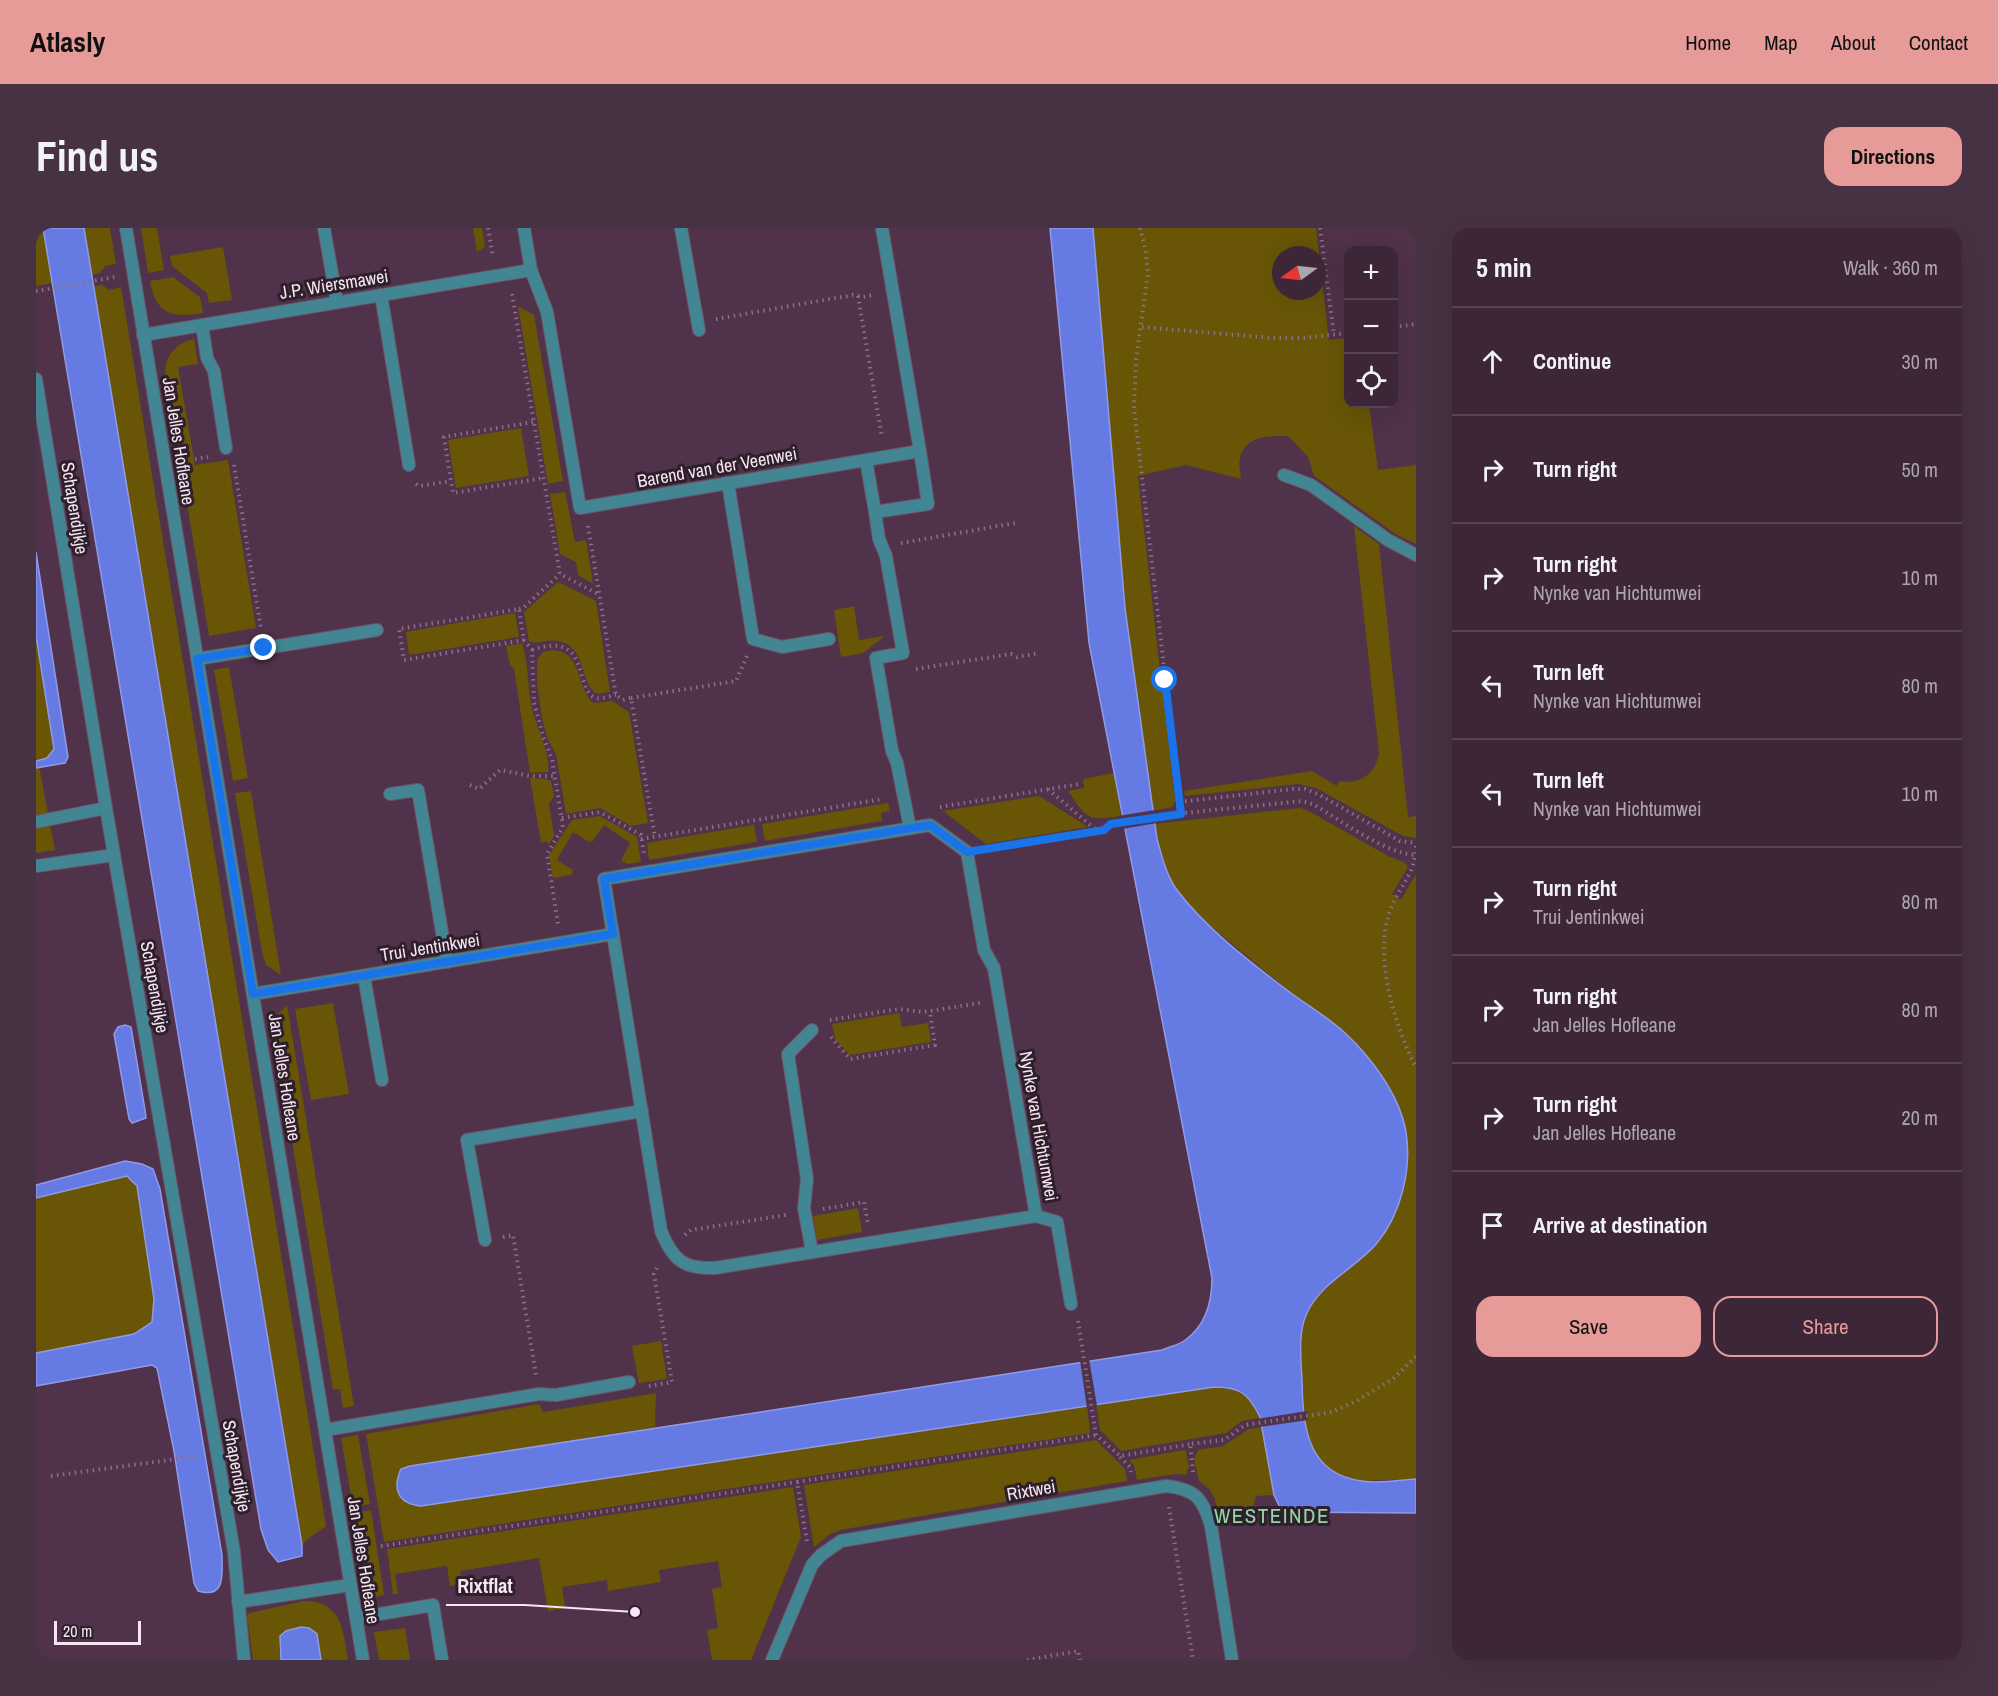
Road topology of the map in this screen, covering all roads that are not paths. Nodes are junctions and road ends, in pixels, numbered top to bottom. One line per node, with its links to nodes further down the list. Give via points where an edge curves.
1 (126, 228): 11 (street, Jan Jelles Hofleane)
2 (324, 228): 8 (street)
3 (524, 228): 6 (street)
4 (681, 228): 10 (street)
5 (882, 228): 14 (street)
6 (531, 270): 7 (street, J.P. Wiersmawei); 18 (street, Barend van der Veenwei, via 547,312 580,508)
7 (381, 295): 8 (street, J.P. Wiersmawei); 16 (street)
8 (337, 302): 9 (street, J.P. Wiersmawei)
9 (202, 325): 11 (street, J.P. Wiersmawei); 13 (street)
10 (699, 330)
11 (143, 335): 23 (street, Jan Jelles Hofleane)
12 (36, 379): 25 (street, Schapendijkje)
13 (226, 448)
14 (920, 451): 15 (street, Barend van der Veenwei); 19 (street, via 928,504)
15 (866, 460): 18 (street, Barend van der Veenwei); 19 (street)
16 (409, 465)
17 (1284, 475): 20 (street, via 1311,485 1388,540)
18 (728, 483): 22 (street, via 753,639 782,647)
19 (875, 512): 27 (street, via 903,653 876,658)
20 (1416, 555)
21 (377, 630): 23 (street)
22 (830, 639)
23 (197, 659): 33 (street, Jan Jelles Hofleane)
24 (390, 794): 31 (street, via 418,790)
25 (106, 808): 26 (street); 28 (street, Schapendijkje)
26 (36, 822)
27 (909, 828): 30 (street, via 604,879); 37 (street, Nynke van Hichtumwei, via 930,825 967,852 984,951 994,968)
28 (114, 855): 29 (street); 44 (street, Schapendijkje, via 234,1552)
29 (36, 866)
30 (613, 934): 31 (street, Trui Jentinkwei); 36 (street)
31 (447, 962): 32 (street, Trui Jentinkwei)
32 (364, 976): 33 (street, Trui Jentinkwei); 35 (street)
33 (253, 994): 42 (street, Jan Jelles Hofleane)
34 (812, 1030): 39 (street, via 788,1054 807,1179 805,1212)
35 (381, 1080)
36 (642, 1111): 38 (street, via 467,1140); 39 (street, Nynke van Hichtumwei, via 662,1231 668,1248 681,1263 697,1269 715,1268)
37 (1036, 1216): 39 (street, Nynke van Hichtumwei); 40 (street, via 1057,1222)
38 (484, 1240)
39 (812, 1252)
40 (1071, 1304)
41 (629, 1382): 42 (street)
42 (325, 1430): 43 (street, Jan Jelles Hofleane)
43 (350, 1585): 44 (street); 45 (street, Jan Jelles Hofleane)
44 (238, 1602): 46 (street, Schapendijkje)
45 (356, 1618): 47 (street, Jan Jelles Hofleane); 48 (street, via 433,1605)
46 (244, 1660)
47 (363, 1660)
48 (442, 1660)
49 (772, 1660): 50 (street, Rixtwei, via 812,1565 841,1541 1166,1486 1194,1494 1205,1506)
50 (1232, 1660)

